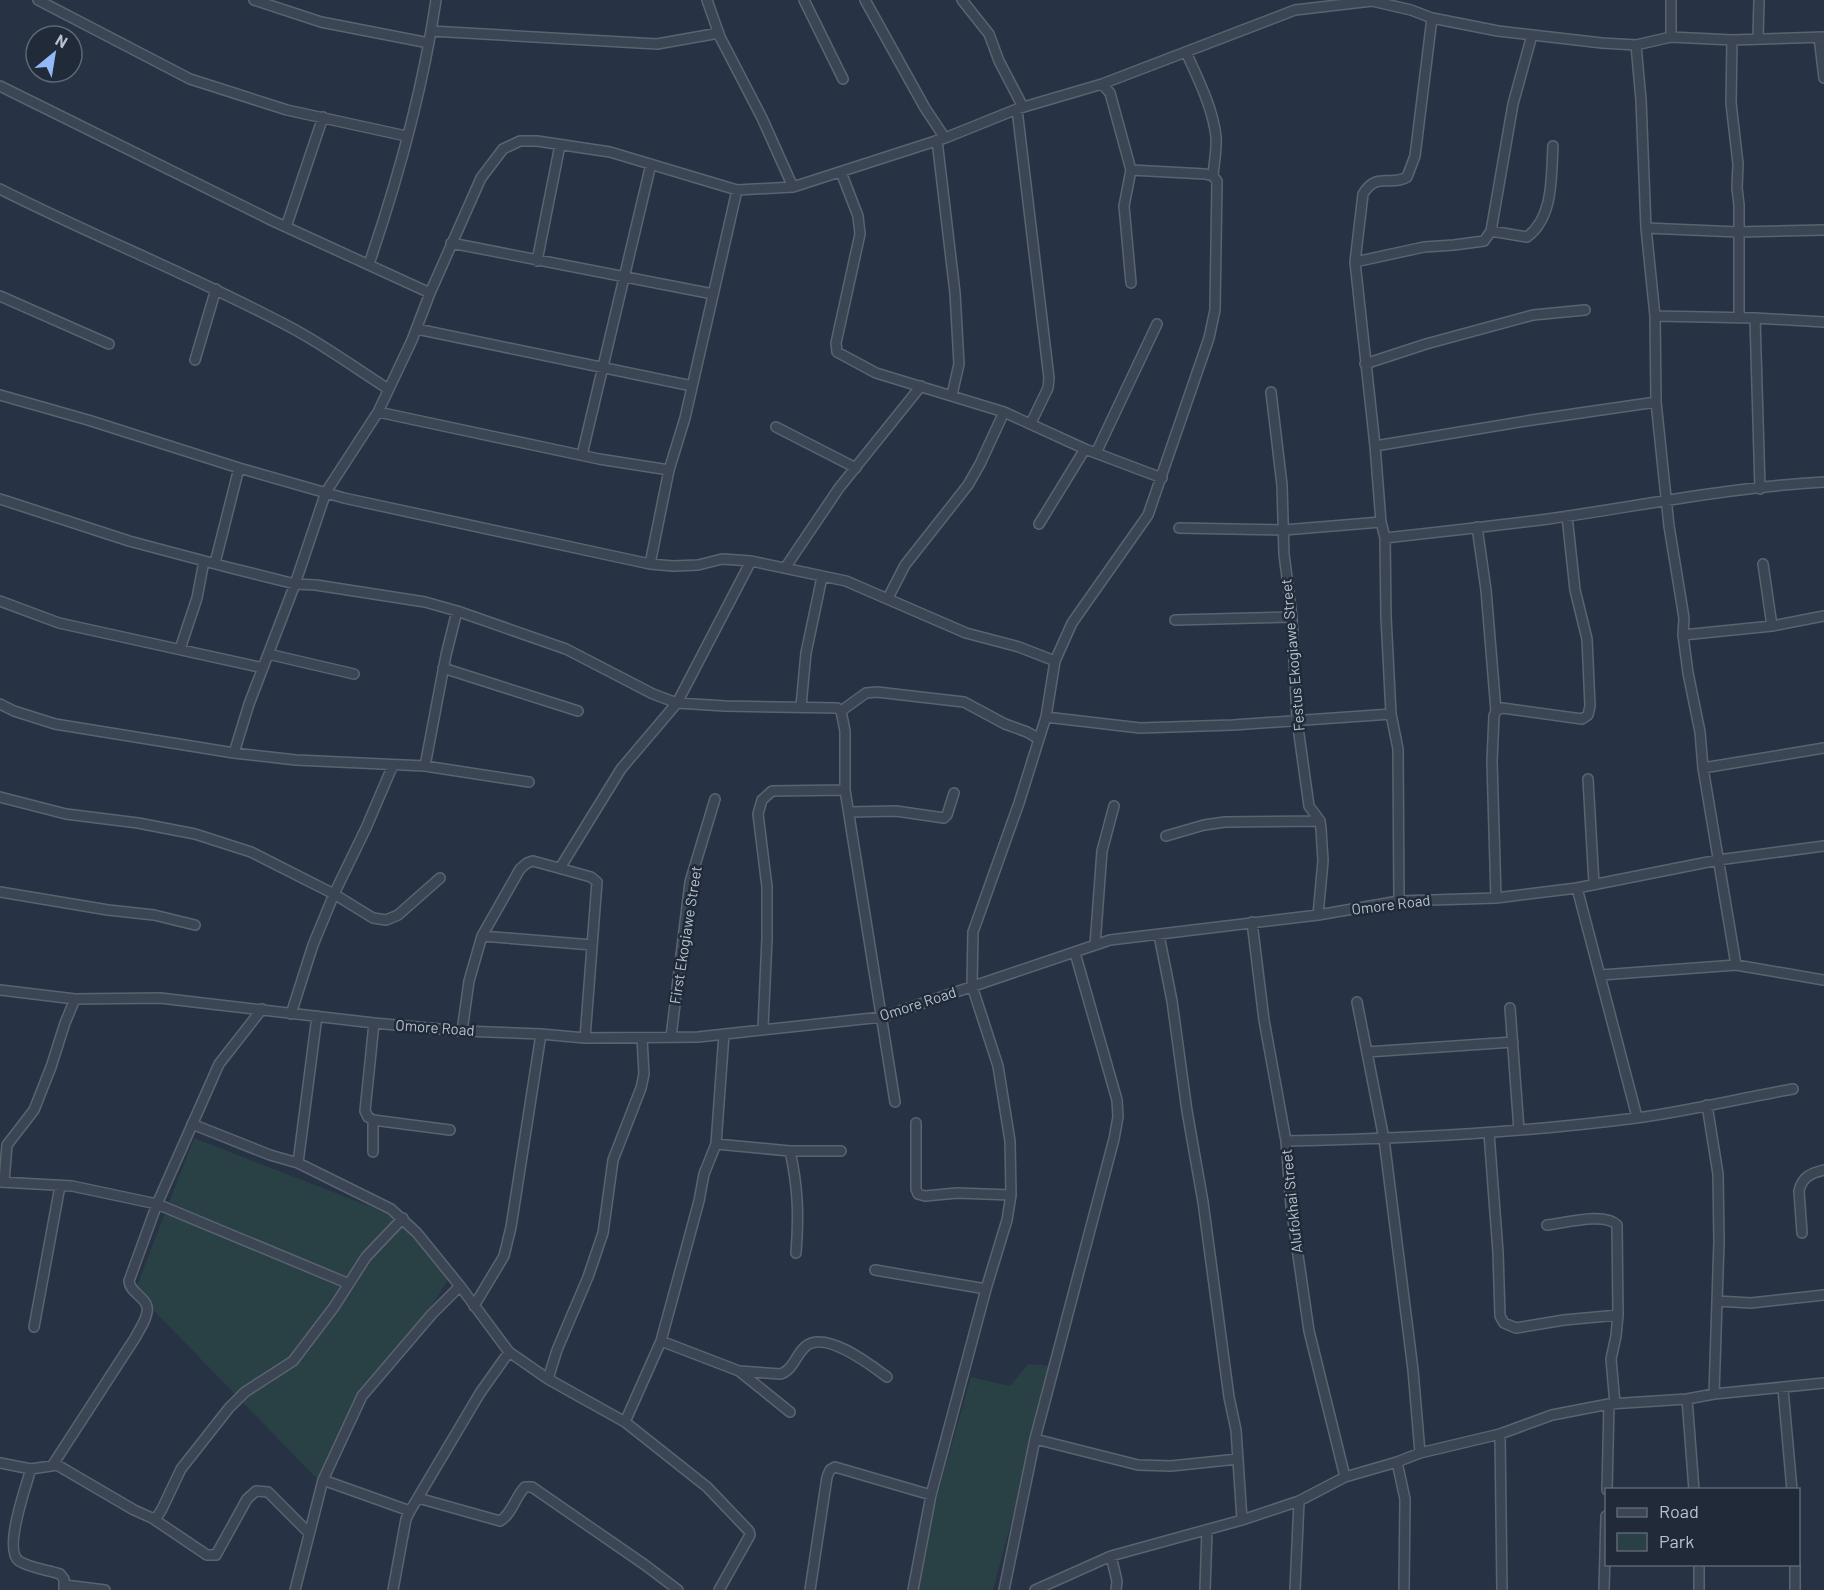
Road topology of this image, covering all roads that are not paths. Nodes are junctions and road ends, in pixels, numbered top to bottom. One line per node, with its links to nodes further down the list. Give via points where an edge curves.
1 (38, 0): 29 (street, via 190,80)
2 (254, 0): 21 (street, via 321,22)
3 (436, 0): 14 (street)
4 (708, 0): 15 (street)
5 (804, 0): 25 (street)
6 (866, 0): 31 (street)
7 (962, 0): 28 (street, via 989,34)
8 (1414, 0): 12 (street)
9 (1671, 0): 17 (street)
10 (1759, 0): 18 (street)
11 (1333, 3): 12 (street, via 1372,1); 23 (street, via 1295,10)
12 (1416, 12): 13 (street)
13 (1432, 18): 16 (street); 48 (street, via 1415,156 1407,177 1400,181 1382,179 1369,185 1363,194)
14 (431, 31): 15 (street, via 657,44); 21 (street)
15 (718, 33): 38 (street)
16 (1532, 35): 22 (street); 44 (street, via 1513,104)
17 (1671, 37): 20 (street); 22 (street)
18 (1758, 37): 19 (street); 20 (street)
19 (1822, 37): 24 (street)
20 (1732, 40): 45 (street)
21 (429, 43): 30 (street)
22 (1636, 45): 42 (street)
23 (1186, 52): 26 (street); 37 (street, via 1204,93 1216,139)
24 (1824, 78)
25 (843, 79)
26 (1102, 84): 28 (street); 35 (street, via 1110,93)
27 (0, 86): 41 (street)
28 (1020, 109): 31 (street); 76 (street, via 1049,378)
29 (323, 117): 30 (street); 41 (street)
30 (406, 136): 49 (street)
31 (941, 139): 36 (street); 72 (street, via 956,293 959,364)
32 (560, 145): 34 (street, via 610,152); 46 (street, via 520,141 503,149 481,178); 47 (street)
33 (1553, 146): 44 (street, via 1550,189 1537,229 1527,237)
34 (651, 164): 40 (street); 50 (street)
35 (1131, 170): 37 (street); 51 (street, via 1124,206)
36 (841, 172): 38 (street); 68 (street, via 858,216 860,234 837,352 876,373)
37 (1213, 176): 85 (street, via 1217,181 1215,310)
38 (793, 187): 40 (street)
39 (0, 189): 52 (street)
40 (737, 190): 54 (street)
41 (286, 227): 49 (street)
42 (1646, 228): 45 (street); 57 (street)
43 (1824, 230): 45 (street)
44 (1491, 231): 48 (street, via 1484,241 1424,247)
45 (1738, 232): 58 (street)
46 (451, 243): 47 (street); 53 (street)
47 (537, 261): 50 (street)
48 (1354, 262): 65 (street)
49 (369, 264): 53 (street)
50 (623, 277): 54 (street); 66 (street)
51 (1131, 283)
52 (216, 289): 64 (street); 69 (street, via 291,327)
53 (430, 293): 62 (street)
54 (713, 294): 67 (street)
55 (0, 296): 63 (street)
56 (1585, 310): 65 (street, via 1533,315)
57 (1655, 316): 58 (street); 73 (street)
58 (1739, 318): 59 (street)
59 (1755, 318): 60 (street); 87 (street)
60 (1824, 322)
61 (1156, 324): 80 (street)
62 (417, 328): 66 (street); 69 (street)
63 (109, 344)
64 (195, 360)
65 (1365, 364): 78 (street)
66 (602, 366): 67 (street); 81 (street)
67 (692, 386): 84 (street)
68 (921, 386): 72 (street); 83 (street)
69 (388, 389): 74 (street)
70 (1271, 392): 96 (street, Festus Ekogiawe Street)
71 (0, 395): 82 (street)
72 (952, 395): 75 (street)
73 (1656, 402): 78 (street); 90 (street)
74 (378, 412): 81 (street); 88 (street)
75 (1004, 412): 76 (street); 106 (street, via 968,485 905,565)
76 (1031, 423): 79 (street)
77 (776, 427): 83 (street)
78 (1376, 446): 92 (street)
79 (1085, 449): 80 (street); 93 (street)
80 (1096, 453): 85 (street)
81 (582, 455): 84 (street)
82 (239, 468): 88 (street); 100 (street)
83 (856, 468): 103 (street)
84 (669, 470): 101 (street)
85 (1162, 478): 116 (street, via 1148,515 1072,623)
86 (1824, 482): 87 (street)
87 (1761, 489): 90 (street)
88 (326, 492): 101 (street); 105 (street)
89 (0, 499): 98 (street)
90 (1666, 499): 91 (street); 113 (street, via 1684,618)
91 (1567, 516): 94 (street); 125 (street, via 1575,590 1587,639 1588,715 1581,719 1502,708)
92 (1382, 522): 96 (street); 97 (street)
93 (1039, 524)
94 (1476, 527): 97 (street); 125 (street, via 1486,590)
95 (1179, 528): 96 (street)
96 (1284, 530): 110 (street, Festus Ekogiawe Street)
97 (1385, 538): 126 (street)
98 (204, 561): 100 (street); 114 (street)
99 (751, 561): 101 (street); 103 (street); 120 (street)
100 (215, 563): 105 (street)
101 (650, 564)
102 (1763, 564): 112 (street)
103 (785, 568): 104 (street)
104 (822, 577): 106 (street, via 846,581); 122 (street, via 806,653)
105 (295, 584): 108 (street, via 425,602); 115 (street)
106 (888, 598): 116 (street, via 966,633)
107 (0, 601): 114 (street, via 59,623)
108 (458, 611): 118 (street); 120 (street, via 566,649)
109 (1824, 616): 112 (street)
110 (1292, 617): 111 (street); 128 (street, Festus Ekogiawe Street)
111 (1175, 620)
112 (1772, 626): 113 (street)
113 (1683, 635): 134 (street)
114 (180, 649): 117 (street)
115 (268, 654): 117 (street); 119 (street)
116 (1055, 661): 127 (street)
117 (262, 668): 131 (street)
118 (444, 668): 123 (street); 133 (street)
119 (354, 674)
120 (676, 703): 122 (street); 147 (street, via 621,769)
121 (0, 704): 131 (street, via 55,724)
122 (801, 706): 124 (street)
123 (578, 711)
124 (841, 711): 129 (street, via 866,693 877,692 964,702); 137 (street)
125 (1496, 711): 153 (street, via 1492,761)
126 (1391, 714): 128 (street); 154 (street, via 1398,749)
127 (1046, 717): 128 (street, via 1140,728); 129 (street)
128 (1297, 720): 143 (street, Festus Ekogiawe Street, via 1309,806)
129 (1039, 739): 166 (street, via 973,932)
130 (1824, 748): 134 (street)
131 (234, 753): 132 (street)
132 (393, 765): 133 (street); 152 (street)
133 (425, 766): 136 (street)
134 (1703, 768): 146 (street)
135 (1588, 779): 149 (street)
136 (529, 782)
137 (845, 790): 142 (street); 176 (street, via 772,791 762,800 758,814 767,887)
138 (954, 793): 142 (street, via 944,818 896,811)
139 (0, 797): 152 (street, via 66,814 195,834 251,852)
140 (715, 799): 180 (street, First Ekogiawe Street, via 690,882)
141 (1114, 806): 161 (street, via 1102,851)
142 (849, 812): 174 (street)
143 (1320, 821): 144 (street, via 1225,822); 155 (street, Festus Ekogiawe Street, via 1323,861)
144 (1166, 836)
145 (1824, 846): 146 (street, Omore Road)
146 (1718, 860): 149 (street, Omore Road); 163 (street)
147 (560, 868): 159 (street, via 533,861 520,869); 160 (street, via 597,882)
148 (440, 878): 152 (street, via 398,915 386,920 366,915)
149 (1594, 884): 150 (street, Omore Road)
150 (1577, 888): 153 (street, Omore Road); 164 (street)
151 (0, 892): 157 (street, via 154,915)
152 (334, 894): 172 (street)
153 (1496, 898): 154 (street, Omore Road)
154 (1399, 901): 155 (street, Omore Road)
155 (1318, 915): 156 (street, Omore Road)
156 (1252, 922): 158 (street, Omore Road); 196 (street, Alufokhai Street, via 1264,1020)
157 (195, 925)
158 (1159, 935): 161 (street, Omore Road); 235 (street, via 1203,1202)
159 (482, 936): 160 (street); 177 (street, via 469,981)
160 (592, 945): 181 (street)
161 (1095, 945): 162 (street, Omore Road)
162 (1075, 953): 166 (street, Omore Road); 233 (street, via 1117,1100 1118,1117)
163 (1736, 964): 164 (street); 165 (street)
164 (1601, 975): 188 (street)
165 (1824, 980)
166 (972, 986): 174 (street, Omore Road); 205 (street, via 998,1066 1010,1140)
167 (0, 990): 168 (street, Omore Road)
168 (75, 999): 171 (street, Omore Road, via 160,998); 203 (street, via 34,1110 8,1145)
169 (1357, 1002): 184 (street)
170 (1510, 1008): 183 (street)
171 (262, 1009): 172 (street, Omore Road); 191 (street, via 219,1064)
172 (291, 1014): 173 (street, Omore Road)
173 (317, 1017): 175 (street, Omore Road); 201 (street)
174 (882, 1017): 176 (street, Omore Road); 186 (street)
175 (374, 1023): 177 (street, Omore Road); 189 (street, via 365,1111)
176 (763, 1028): 179 (street, Omore Road)
177 (462, 1031): 178 (street, Omore Road)
178 (541, 1034): 181 (street, Omore Road); 217 (street, via 504,1256)
179 (724, 1034): 180 (street, Omore Road); 197 (street)
180 (671, 1037): 182 (street, Omore Road)
181 (585, 1038): 182 (street, Omore Road)
182 (642, 1038): 224 (street, via 644,1074 613,1160 603,1233)
183 (1513, 1042): 184 (street); 193 (street)
184 (1367, 1052): 195 (street)
185 (1793, 1089): 187 (street)
186 (895, 1102)
187 (1707, 1105): 188 (street); 216 (street, via 1718,1174)
188 (1637, 1118): 193 (street)
189 (373, 1120): 192 (street); 200 (street)
190 (916, 1123): 205 (street, via 918,1194)
191 (192, 1124): 201 (street); 206 (street)
192 (450, 1130)
193 (1519, 1130): 194 (street)
194 (1489, 1133): 195 (street); 218 (street, via 1500,1316 1504,1323 1516,1328)
195 (1384, 1139): 196 (street); 234 (street)
196 (1286, 1141): 240 (street, Alufokhai Street, via 1291,1207 1310,1331)
197 (717, 1144): 198 (street); 220 (street, via 704,1174)
198 (790, 1151): 199 (street); 210 (street, via 799,1214)
199 (841, 1151)
200 (372, 1152)
201 (298, 1163): 207 (street, via 370,1197)
202 (1824, 1170): 209 (street, via 1807,1176 1800,1184)
203 (2, 1182): 204 (street)
204 (60, 1186): 206 (street); 219 (street)
205 (1011, 1195): 214 (street)
206 (157, 1204): 212 (street); 238 (street, via 129,1281 147,1304 146,1318)
207 (403, 1218): 212 (street); 213 (street)
208 (1547, 1226): 218 (street, via 1603,1218 1617,1225)
209 (1802, 1233)
210 (796, 1253)
211 (875, 1270): 214 (street)
212 (347, 1283): 249 (street, via 293,1361 245,1392 229,1408 181,1469 162,1509)
213 (460, 1286): 217 (street); 241 (street, via 362,1396)
214 (986, 1289): 245 (street)
215 (1824, 1295): 216 (street, via 1751,1303)
216 (1717, 1301): 227 (street)
217 (474, 1305): 221 (street)
218 (1618, 1315): 229 (street, via 1611,1359)
219 (34, 1327)
220 (661, 1341): 222 (street); 231 (street)
221 (509, 1352): 224 (street); 246 (street)
222 (739, 1371): 223 (street, via 781,1374 807,1345 816,1342 830,1343 857,1356); 230 (street)
223 (887, 1377)
224 (548, 1380): 231 (street)
225 (1824, 1383): 226 (street)
226 (1783, 1389): 227 (street); 244 (street)
227 (1713, 1394): 228 (street)
228 (1687, 1399): 229 (street); 243 (street)
229 (1612, 1404): 232 (street, via 1552,1415); 242 (street)
230 (790, 1412)
231 (625, 1422): 262 (street, via 707,1487 749,1531 750,1538)
232 (1500, 1434): 234 (street); 271 (street)
233 (1035, 1439): 235 (street, via 1155,1467); 265 (street)
234 (1420, 1453): 236 (street)
235 (1238, 1459): 250 (street)
236 (1397, 1462): 240 (street); 270 (street, via 1405,1499)
237 (0, 1463): 239 (street)
238 (52, 1466): 239 (street); 249 (street, via 57,1465)
239 (31, 1470): 257 (street, via 12,1541 14,1555 20,1562 60,1574)
240 (1345, 1477): 247 (street)
241 (323, 1480): 248 (street); 252 (street)
242 (1607, 1488)
243 (1694, 1488)
244 (1792, 1488)
245 (931, 1495): 263 (street, via 835,1467 830,1470); 264 (street)
246 (418, 1498): 248 (street); 261 (street, via 500,1521 521,1491 532,1487)
247 (1299, 1501): 250 (street); 269 (street)
248 (410, 1511): 260 (street)
249 (152, 1518): 252 (street, via 199,1551 216,1555 247,1499 262,1490 278,1500)
250 (1242, 1520): 251 (street)
251 (1207, 1530): 254 (street); 268 (street)
252 (309, 1533): 259 (street)
253 (1605, 1553): 272 (street)
254 (1112, 1556): 266 (street); 267 (street)
255 (1699, 1566): 273 (street)
256 (1795, 1566): 274 (street)
257 (65, 1587): 258 (street)
258 (105, 1590)
259 (295, 1590)
260 (393, 1590)
261 (678, 1590)
262 (719, 1590)
263 (810, 1590)
264 (913, 1590)
265 (1004, 1590)
266 (1035, 1590)
267 (1116, 1590)
268 (1205, 1590)
269 (1295, 1590)
270 (1404, 1590)
271 (1502, 1590)
272 (1604, 1590)
273 (1699, 1590)
274 (1795, 1590)

